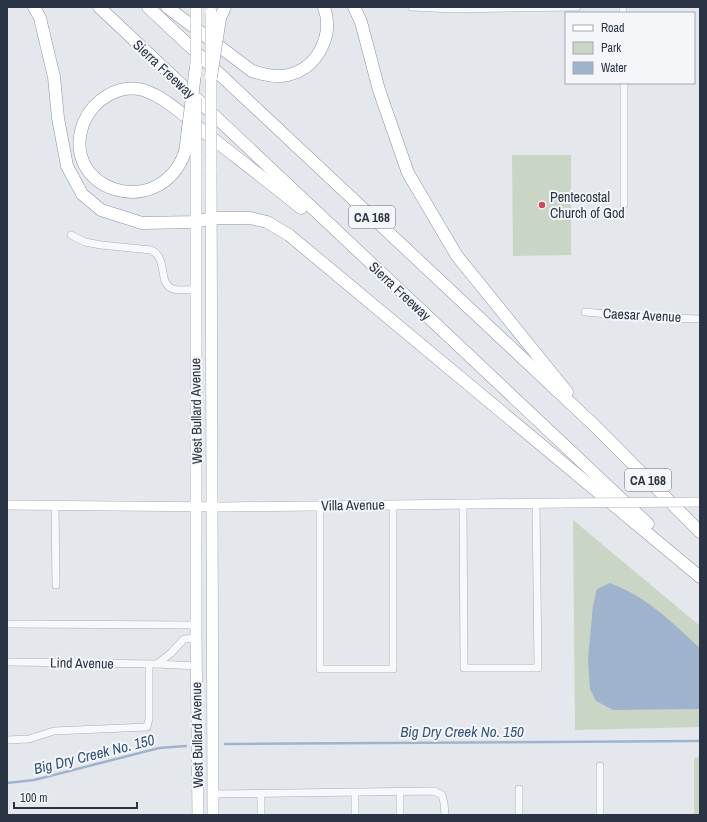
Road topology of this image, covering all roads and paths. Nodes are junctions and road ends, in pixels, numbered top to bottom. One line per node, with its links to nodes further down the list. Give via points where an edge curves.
1 (34, 7): 19 (highway, via 40,18 54,77 67,166 82,194 101,210 142,223)
2 (99, 7): 21 (highway, Sierra Freeway / CA 168)
3 (148, 7): 26 (highway, CA 168)
4 (167, 7): 7 (highway, via 252,71 277,77 302,70 320,52 327,31)
5 (196, 7): 13 (main road, bridge)
6 (225, 7): 12 (highway)
7 (324, 7)
8 (354, 7): 26 (highway, via 361,22 379,90 408,173 457,256)
9 (412, 7): 11 (street)
10 (577, 7): 11 (street)
11 (454, 8)
12 (214, 13): 14 (highway, bridge)
13 (196, 66): 16 (highway, bridge)
14 (211, 77): 18 (main road, West Bullard Avenue, bridge)
15 (624, 84): 17 (street)
16 (190, 154): 19 (main road, West Bullard Avenue); 21 (highway, via 158,186 138,192 120,192 102,184 88,170 81,150 81,131 90,112 103,98 121,90 144,91 177,110)
17 (624, 204)
18 (211, 218): 19 (highway); 25 (main road, West Bullard Avenue); 37 (highway, via 250,218 267,222 289,235)
19 (196, 222): 22 (main road, West Bullard Avenue)
20 (71, 235): 22 (street, via 85,242 101,245 151,250 162,261 168,286)
21 (362, 256): 37 (highway, Sierra Freeway / CA 168, via 526,408)
22 (195, 290): 25 (main road, via 202,297 202,324); 34 (main road, West Bullard Avenue)
23 (585, 312): 24 (street, Caesar Avenue)
24 (700, 319)
25 (211, 369): 35 (main road, West Bullard Avenue)
26 (596, 427): 36 (highway, CA 168)
27 (700, 502): 28 (main road, Villa Avenue, bridge)
28 (536, 504): 32 (main road, Villa Avenue); 32 (street, via 538,668 464,668)
29 (7, 505): 30 (main road, Villa Avenue)
30 (56, 505): 34 (main road, Villa Avenue); 38 (street)
31 (393, 505): 32 (main road, Villa Avenue); 33 (main road, Villa Avenue); 33 (street, via 393,669 320,669)
32 (463, 505)
33 (320, 506): 35 (main road, Villa Avenue)
34 (197, 507): 35 (main road, Villa Avenue); 40 (main road, West Bullard Avenue)
35 (212, 507): 52 (main road, West Bullard Avenue)
36 (700, 532)
37 (700, 576)
38 (56, 585)
39 (7, 624): 40 (street)
40 (197, 625): 41 (main road, West Bullard Avenue)
41 (196, 638): 44 (street, via 184,639); 45 (main road, West Bullard Avenue)
42 (7, 662): 43 (street, Lind Avenue)
43 (149, 664): 44 (street, Lind Avenue); 47 (street, via 147,727 54,731 29,739)
44 (157, 664): 45 (street, Lind Avenue)
45 (196, 666): 46 (main road, West Bullard Avenue)
46 (198, 715): 52 (main road, via 205,754 206,786 210,794); 54 (main road, West Bullard Avenue)
47 (7, 740)
48 (600, 766): 61 (street)
49 (519, 789): 60 (street)
50 (400, 792): 51 (street); 58 (street); 59 (street, via 434,791 442,794)
51 (355, 793): 53 (street); 57 (street)
52 (213, 794): 53 (street); 55 (main road, West Bullard Avenue)
53 (261, 794): 56 (street)
54 (198, 815)
55 (213, 815)
56 (261, 815)
57 (355, 815)
58 (400, 815)
59 (445, 815)
60 (519, 815)
61 (600, 815)

